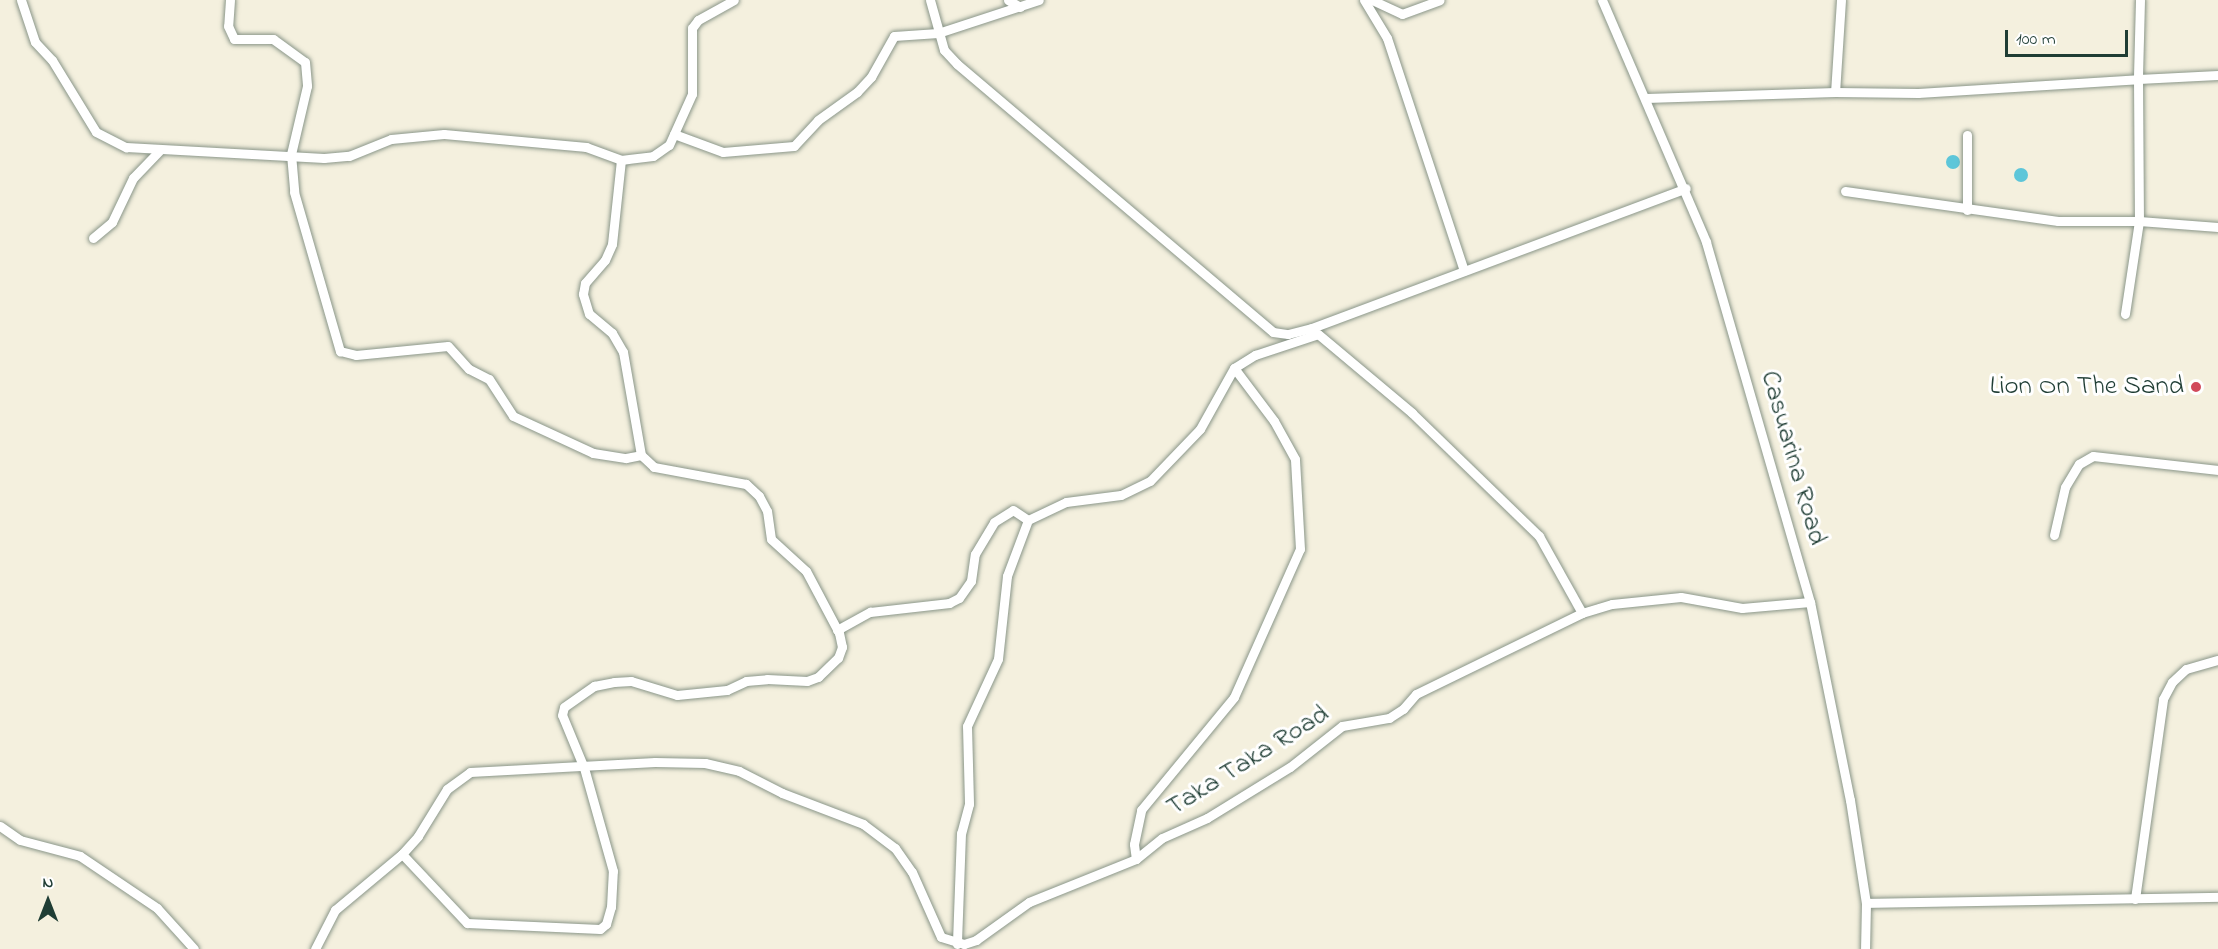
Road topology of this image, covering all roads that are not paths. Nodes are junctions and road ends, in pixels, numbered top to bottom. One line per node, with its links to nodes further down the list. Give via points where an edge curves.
1 (21, 0): 21 (street, via 35,42 52,60 96,132 126,147)
2 (230, 0): 22 (street, via 228,26 234,39 273,39 305,62 307,86)
3 (734, 0): 19 (street, via 698,20 693,28 692,94)
4 (930, 0): 14 (street)
5 (1008, 0): 13 (street)
6 (1039, 0): 13 (street)
7 (1364, 0): 30 (street, via 1387,38)
8 (1372, 0): 9 (street, via 1402,14)
9 (1440, 0)
10 (1602, 0): 18 (street, Casuarina Road)
11 (1841, 0): 17 (street)
12 (2140, 0): 16 (street)
13 (1020, 7): 14 (street)
14 (938, 33): 19 (street, via 894,36 864,84 818,120 794,146 723,152); 32 (street, via 944,50 957,64 1259,323 1274,332)
15 (2218, 75): 16 (street)
16 (2138, 79): 17 (street, via 1918,93); 27 (street)
17 (1835, 92): 18 (street)
18 (1646, 98): 24 (street, Casuarina Road)
19 (674, 134): 23 (street, via 669,145 652,156)
20 (1967, 135): 26 (street)
21 (160, 150): 22 (street); 29 (street, via 133,178 112,222)
22 (291, 154): 23 (street, via 310,158 349,156 391,139 444,134 585,147); 35 (street, via 294,192 340,351 356,355 448,346 469,369 489,379 513,416 593,453 626,458)
23 (621, 160): 35 (street, via 612,244 605,260 585,283 583,294 589,315 612,333 623,352)
24 (1686, 188): 30 (street); 39 (street, Casuarina Road, via 1730,316)
25 (1845, 191): 26 (street)
26 (1967, 210): 27 (street, via 2058,221)
27 (2139, 221): 28 (street); 31 (street)
28 (2218, 227)
29 (93, 238)
30 (1464, 271): 32 (street)
31 (2124, 314)
32 (1301, 332): 33 (street)
33 (1318, 334): 34 (street, via 1255,355); 40 (street, via 1412,413 1539,536)
34 (1234, 368): 37 (street, via 1200,429 1150,481 1121,495 1066,502); 46 (street, via 1274,421 1295,459 1300,549 1234,697 1141,810 1134,844)
35 (641, 455): 41 (street, via 654,467 746,484 759,495 771,539 806,572)
36 (2218, 470): 38 (street, via 2093,456 2079,465 2065,487)
37 (1028, 520): 41 (street, via 1013,510 994,522 975,554 971,581 958,598 949,603 870,612); 50 (street, via 1007,576 998,659 967,726 969,804 961,833)
38 (2054, 535)
39 (1810, 602): 40 (street, Taka Taka Road, via 1742,608 1681,597 1612,604); 49 (street, Casuarina Road, via 1838,729)
40 (1582, 613): 46 (street, Taka Taka Road, via 1416,694 1389,717 1342,726 1290,767 1207,818 1162,838)
41 (837, 630): 43 (street, via 842,647 838,658 818,678 807,681 746,681 727,690 677,695 631,681 594,686 562,710)
42 (2218, 660): 48 (street, via 2186,669 2172,682 2163,699)
43 (584, 768): 45 (street, via 470,772 447,789); 45 (street, via 613,871 611,907 604,927 594,930 466,923); 50 (street, via 705,763 739,771 812,806 864,824 895,848 912,872 941,937)
44 (0, 826): 51 (street, via 20,840 80,856 157,908)
45 (402, 854): 52 (street, via 335,910)
46 (1136, 859): 50 (street, Taka Taka Road, via 1029,902 976,940)
47 (2218, 897): 48 (street)
48 (2135, 899): 49 (street)
49 (1866, 903): 53 (street, Casuarina Road)
50 (957, 944)
51 (194, 949)
52 (315, 949)
53 (1866, 949)

